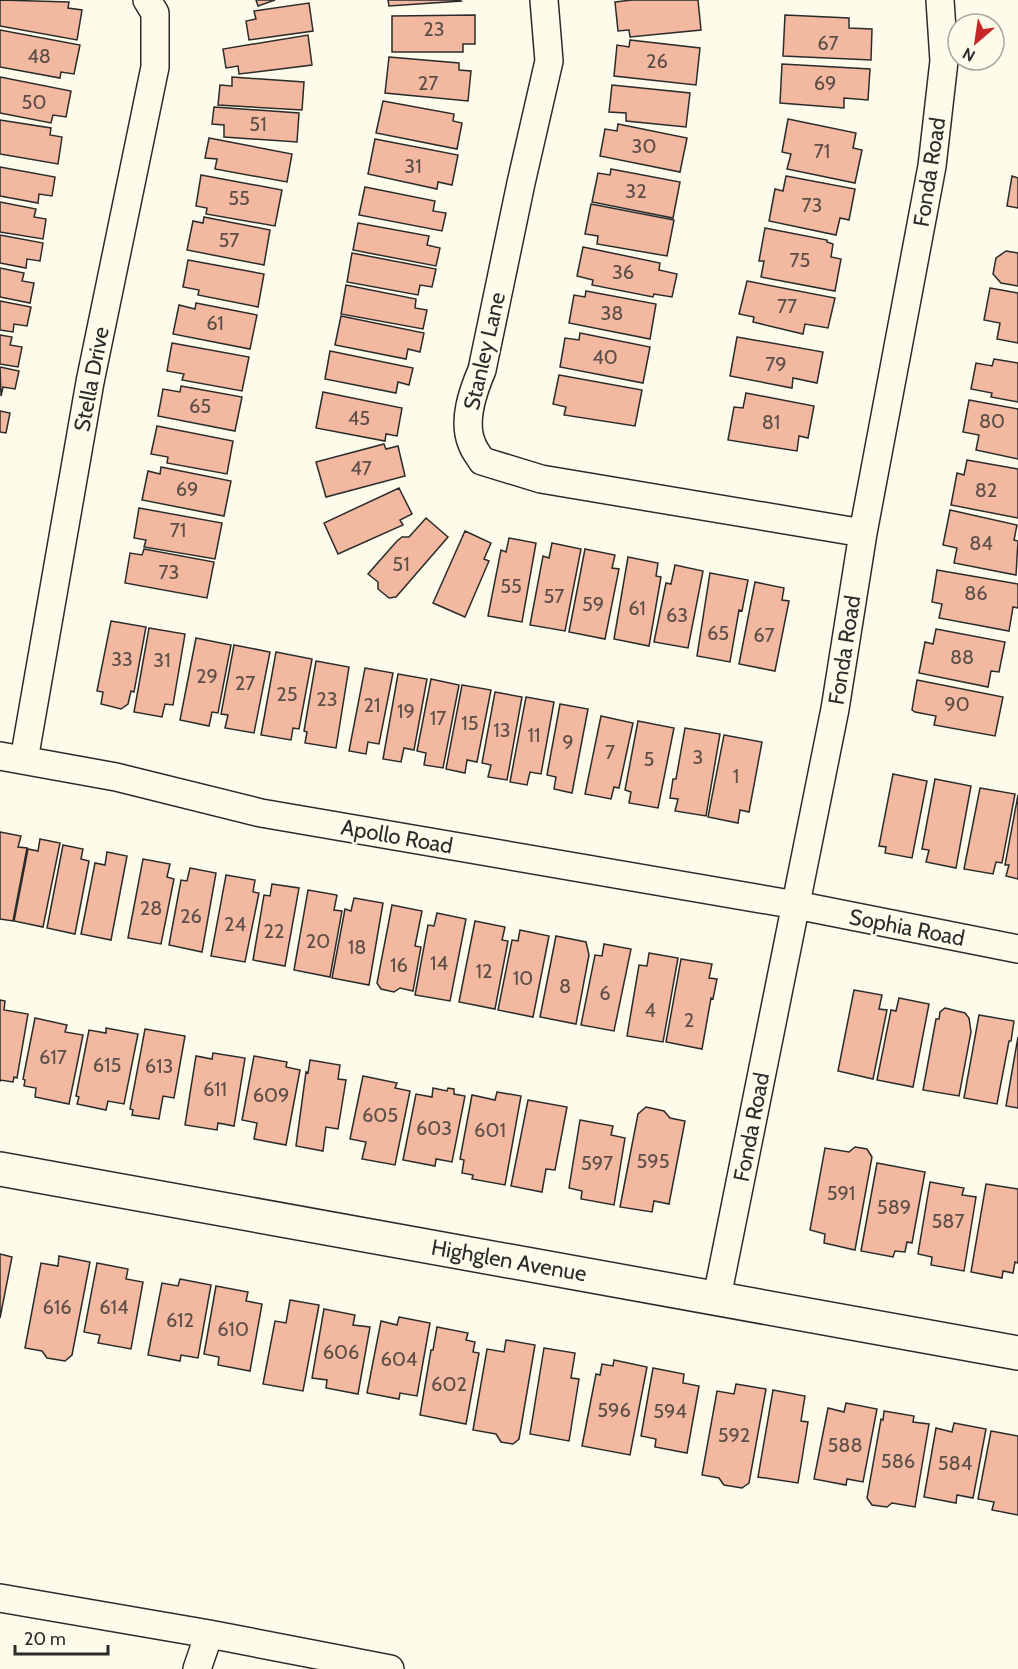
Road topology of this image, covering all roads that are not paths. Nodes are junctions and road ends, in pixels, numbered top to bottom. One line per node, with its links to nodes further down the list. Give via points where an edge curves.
1 (147, 0): 5 (street, Stella Drive, via 154,13 155,67)
2 (544, 0): 4 (street, Stanley Lane, via 549,61 482,369 472,396 468,420 471,443 482,461 541,479)
3 (940, 0): 4 (street, Fonda Road, via 944,61 932,166)
4 (863, 533): 6 (street, Fonda Road, via 835,709)
5 (12, 758): 6 (street, Apollo Road, via 116,777 261,813)
6 (796, 905): 7 (street, Sophia Road); 9 (street, Fonda Road)
7 (1018, 949)
8 (0, 1169): 9 (street, Highglen Avenue)
9 (717, 1297): 10 (street, Highglen Avenue)
10 (1018, 1353)
11 (0, 1598): 12 (street)
12 (209, 1634): 13 (street); 14 (street)
13 (197, 1669)
14 (390, 1669)

